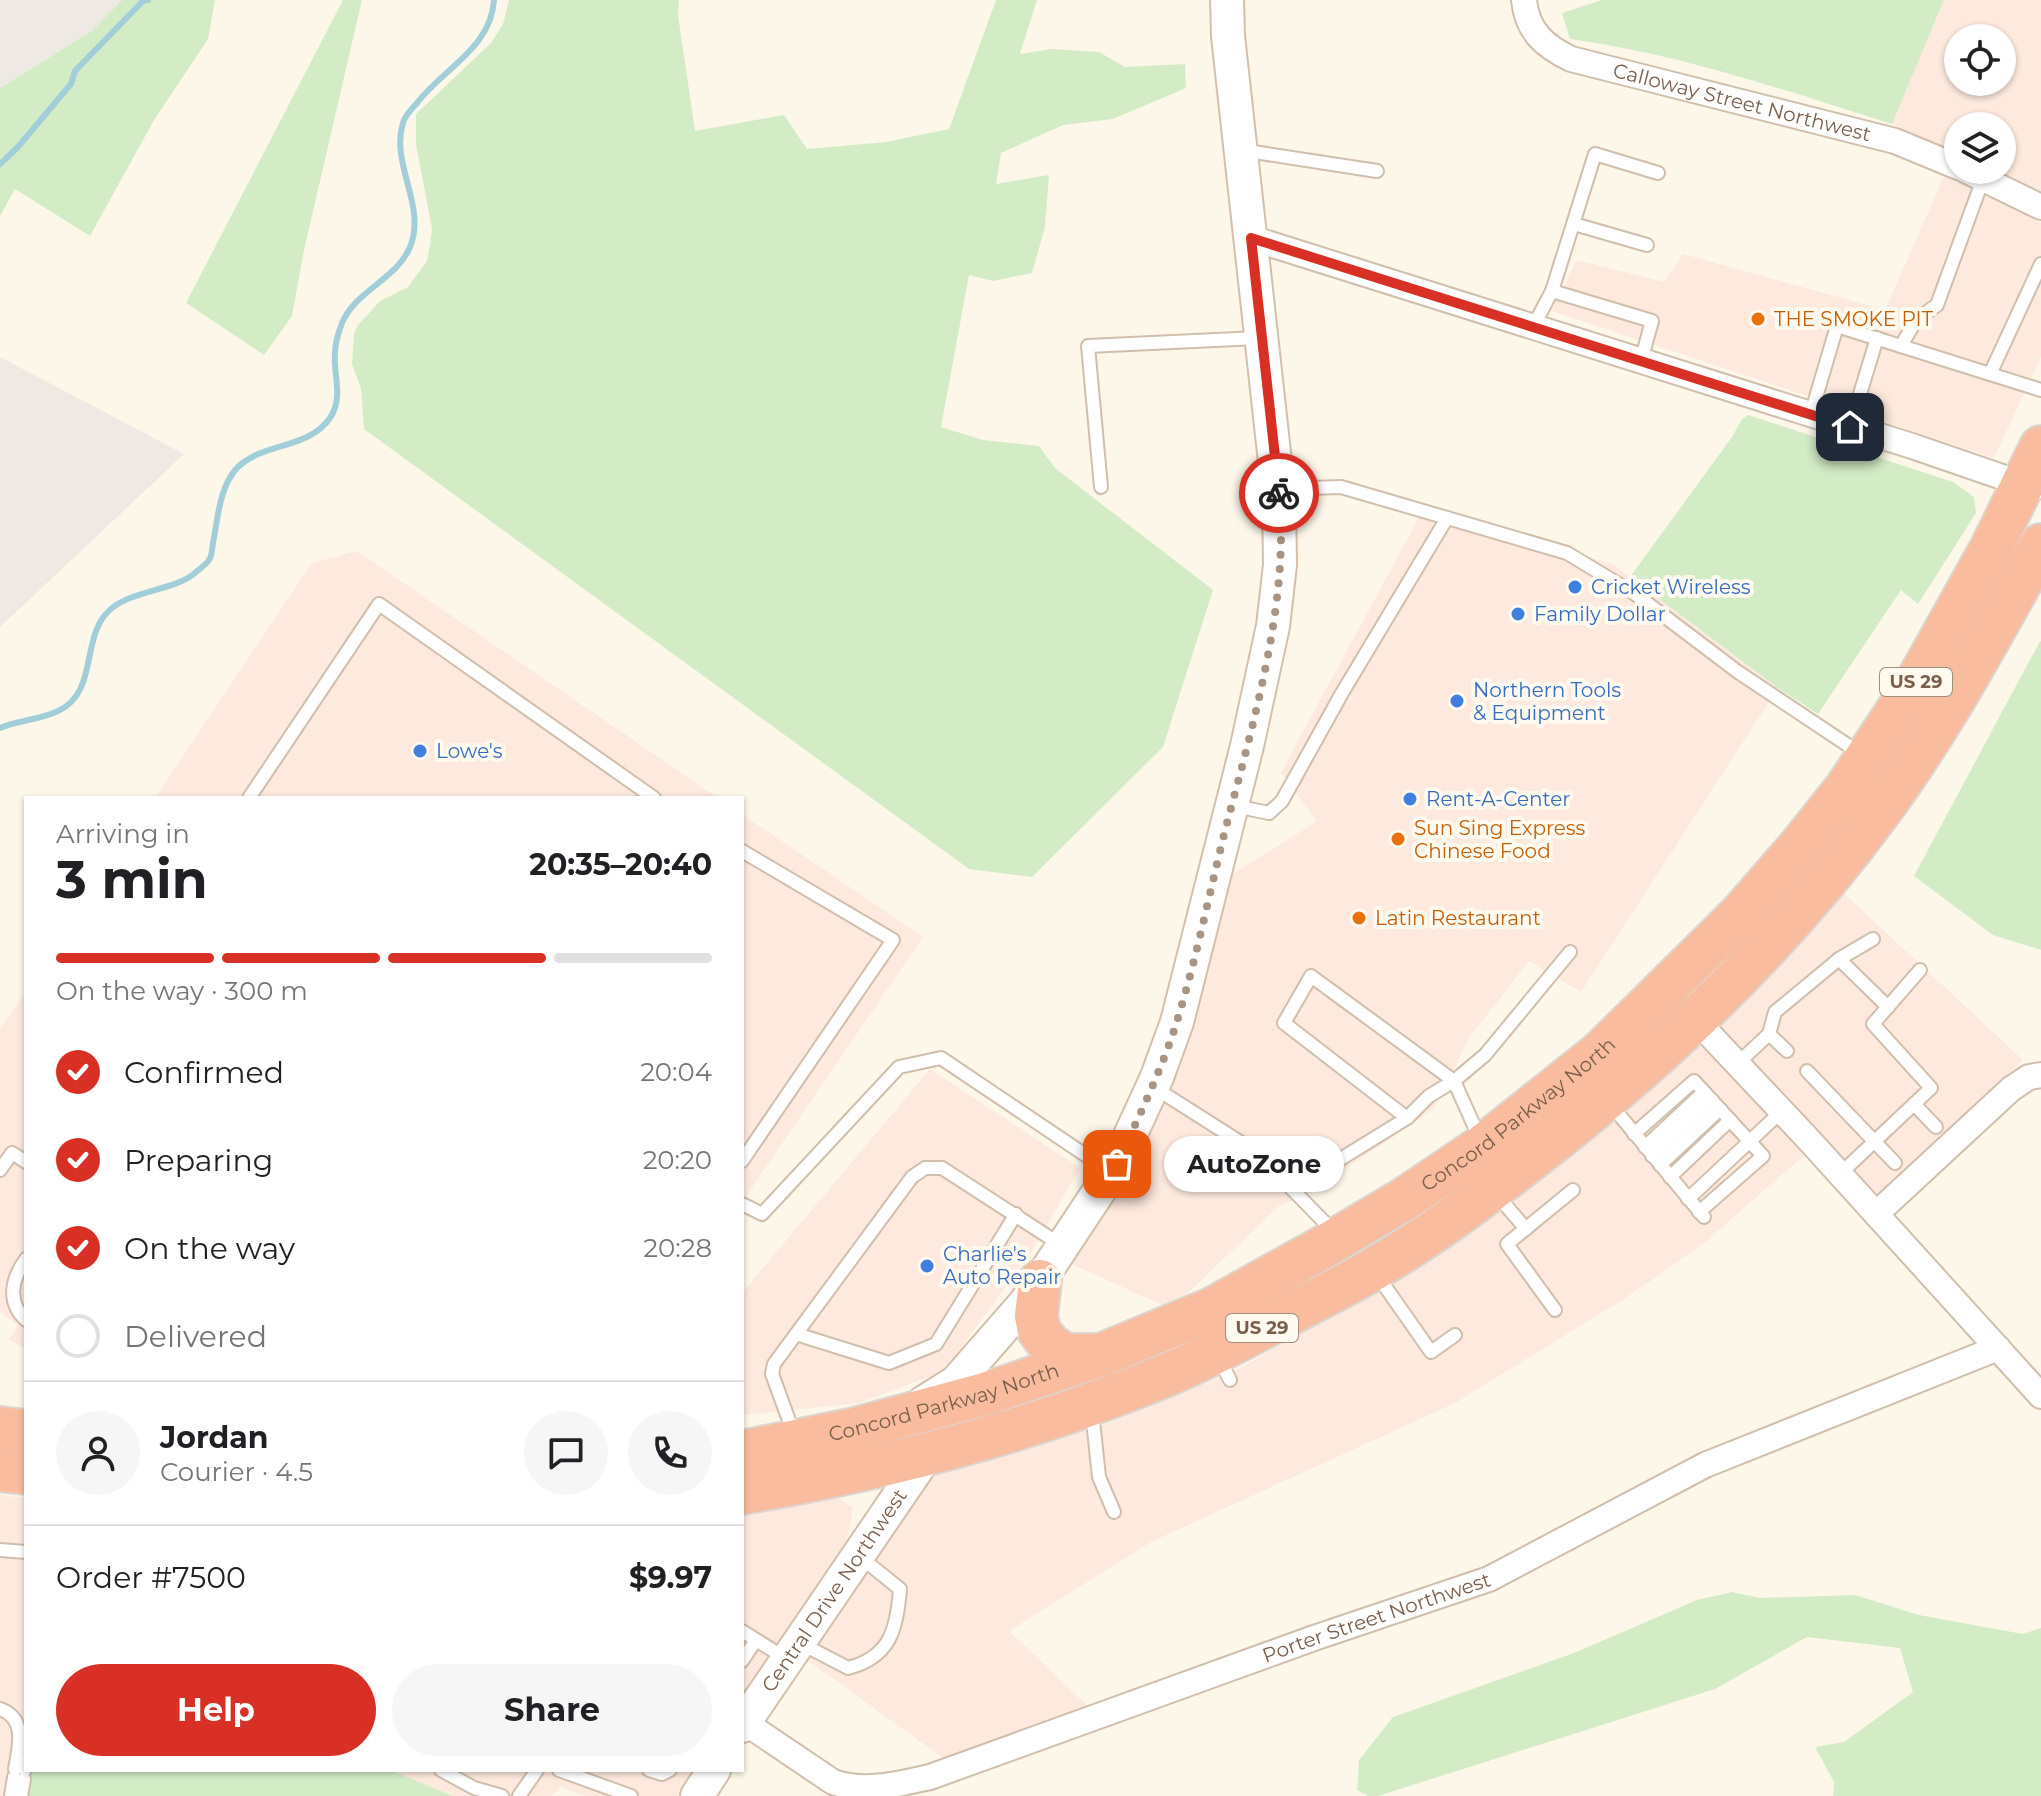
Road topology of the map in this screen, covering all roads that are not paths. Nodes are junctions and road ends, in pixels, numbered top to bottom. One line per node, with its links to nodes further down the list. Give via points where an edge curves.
1 (1227, 0): 3 (street)
2 (1524, 0): 4 (street, Calloway Street Northwest, via 1532,31 1550,49 1571,59 1895,141)
3 (1241, 150): 5 (lane); 11 (street)
4 (1944, 161)
5 (1377, 171)
6 (1658, 173): 10 (lane, via 1595,154)
7 (1971, 184): 18 (lane, via 1937,305 1916,320)
8 (1994, 184): 9 (street)
9 (2041, 207)
10 (1574, 224): 12 (lane); 14 (lane)
11 (1251, 238): 15 (street); 16 (street)
12 (1647, 245)
13 (2041, 264): 20 (lane)
14 (1552, 291): 15 (lane); 19 (lane, via 1652,321)
15 (1533, 327): 19 (street)
16 (1262, 338): 25 (lane, via 1088,346); 27 (street)
17 (1877, 338): 18 (lane); 22 (lane, via 1837,326); 23 (lane)
18 (1901, 346): 20 (lane)
19 (1641, 361): 22 (street)
20 (1990, 374): 21 (lane)
21 (2041, 390)
22 (1811, 414): 23 (street)
23 (1850, 427): 26 (street)
24 (2041, 447): 26 (highway, Concord Parkway North / US 29)
25 (1101, 487)
26 (2032, 487): 30 (highway, Concord Parkway North / US 29)
27 (1278, 489): 28 (lane, via 1341,487); 33 (street, via 1280,565 1273,626)
28 (1447, 518): 30 (lane, via 1567,553 1635,594 1738,672); 33 (lane, via 1282,801 1269,813)
29 (2041, 545): 40 (highway, Concord Parkway North / US 29, via 1932,736 1880,812 1823,883)
30 (1867, 758): 40 (highway, Concord Parkway North / US 29, via 1740,915)
31 (250, 796): 32 (lane, via 379,604)
32 (651, 796)
33 (1232, 805): 47 (street, via 1177,1022)
34 (744, 852): 60 (lane, via 893,940)
35 (1873, 939): 37 (lane)
36 (1570, 952): 46 (lane, via 1485,1055)
37 (1839, 959): 39 (lane); 41 (lane, via 1775,1012)
38 (1920, 970): 39 (lane)
39 (1888, 1007): 50 (lane, via 1873,1024 1931,1088)
40 (1672, 1013): 43 (street); 48 (highway, Concord Parkway North / US 29); 58 (highway, Concord Parkway North / US 29, via 1601,1052)
41 (1769, 1034): 42 (lane); 43 (lane)
42 (1787, 1051)
43 (1737, 1064): 51 (street)
44 (1807, 1071): 57 (lane)
45 (2041, 1075): 73 (street, via 2011,1089)
46 (1454, 1081): 52 (lane); 52 (lane, via 1311,976 1284,1023); 58 (lane)
47 (1153, 1086): 64 (street); 67 (lane, via 1270,1161)
48 (1606, 1100): 55 (lane); 68 (highway, Concord Parkway North / US 29)
49 (1712, 1101): 53 (lane); 55 (lane, via 1694,1081); 59 (lane); 59 (lane)
50 (1914, 1104): 54 (lane); 57 (lane)
51 (1782, 1111): 56 (lane); 65 (street)
52 (1407, 1118): 67 (lane)
53 (1730, 1120): 56 (lane); 66 (lane)
54 (1936, 1127)
55 (1634, 1134): 59 (lane)
56 (1750, 1141): 70 (lane); 70 (lane, via 1763,1156 1702,1215)
57 (1874, 1142): 62 (lane); 65 (lane)
58 (1483, 1146): 75 (highway, Concord Parkway North / US 29)
59 (1652, 1156): 66 (lane)
60 (744, 1158)
61 (24, 1161): 63 (lane, via 12,1153)
62 (1895, 1163)
63 (0, 1170)
64 (1112, 1172): 71 (lane, via 941,1058 899,1067 762,1214); 76 (street)
65 (1840, 1174): 73 (street)
66 (1670, 1177): 70 (lane)
67 (1292, 1189): 75 (lane)
68 (1492, 1190): 74 (lane); 78 (highway, Concord Parkway North / US 29)
69 (1573, 1190): 74 (lane)
70 (1688, 1199)
71 (744, 1205)
72 (1016, 1214): 76 (lane); 83 (lane, via 936,1344 889,1363); 83 (lane, via 942,1168 925,1168 912,1177)
73 (1876, 1214): 85 (street)
74 (1526, 1229): 81 (lane, via 1507,1244)
75 (1340, 1238): 80 (highway, Concord Parkway North / US 29)
76 (1063, 1247): 79 (street)
77 (24, 1262): 82 (lane, via 12,1288)
78 (1373, 1270): 84 (lane, via 1431,1352); 88 (highway, Concord Parkway North / US 29, via 1223,1365 1159,1379)
79 (1040, 1281): 86 (highway, via 1036,1316 1050,1345 1066,1355); 89 (street, via 956,1382)
80 (1212, 1309): 86 (highway, Concord Parkway North / US 29); 94 (highway, via 1127,1362 944,1430)
81 (1555, 1310)
82 (24, 1318)
83 (796, 1334): 92 (lane, via 772,1374)
84 (1455, 1335)
85 (1998, 1348): 87 (street); 109 (street, Porter Street Northwest, via 1705,1465 1489,1579 930,1777 850,1788)
86 (1101, 1355): 89 (highway, Concord Parkway North / US 29)
87 (2041, 1396)
88 (1092, 1404): 94 (highway, Concord Parkway North / US 29); 98 (lane, via 1099,1477)
89 (898, 1418): 92 (highway, Concord Parkway North / US 29)
90 (0, 1428): 91 (highway)
91 (24, 1431)
92 (796, 1442): 93 (highway, Concord Parkway North / US 29)
93 (744, 1452)
94 (928, 1453): 97 (highway, Concord Parkway North / US 29); 101 (street, Central Drive Northwest)
95 (0, 1470): 96 (highway)
96 (24, 1473)
97 (744, 1493)
98 (1114, 1512)
99 (0, 1550): 100 (lane)
100 (24, 1552)
101 (858, 1555): 104 (street, Central Drive Northwest); 104 (lane, via 900,1589 897,1625 882,1650 848,1668)
102 (744, 1632): 103 (lane)
103 (756, 1640): 104 (lane); 105 (lane)
104 (793, 1651): 108 (street, Central Drive Northwest)
105 (744, 1658)
106 (17, 1700): 107 (lane)
107 (2, 1709): 110 (lane, via 16,1720)
108 (744, 1723)
109 (744, 1725)
110 (22, 1768): 115 (lane); 116 (lane)
111 (536, 1772): 118 (lane)
112 (565, 1772): 119 (lane)
113 (713, 1772): 120 (street)
114 (458, 1774): 117 (lane, via 474,1788)
115 (11, 1796)
116 (21, 1796)
117 (502, 1796)
118 (519, 1796)
119 (631, 1796)
120 (697, 1796)

